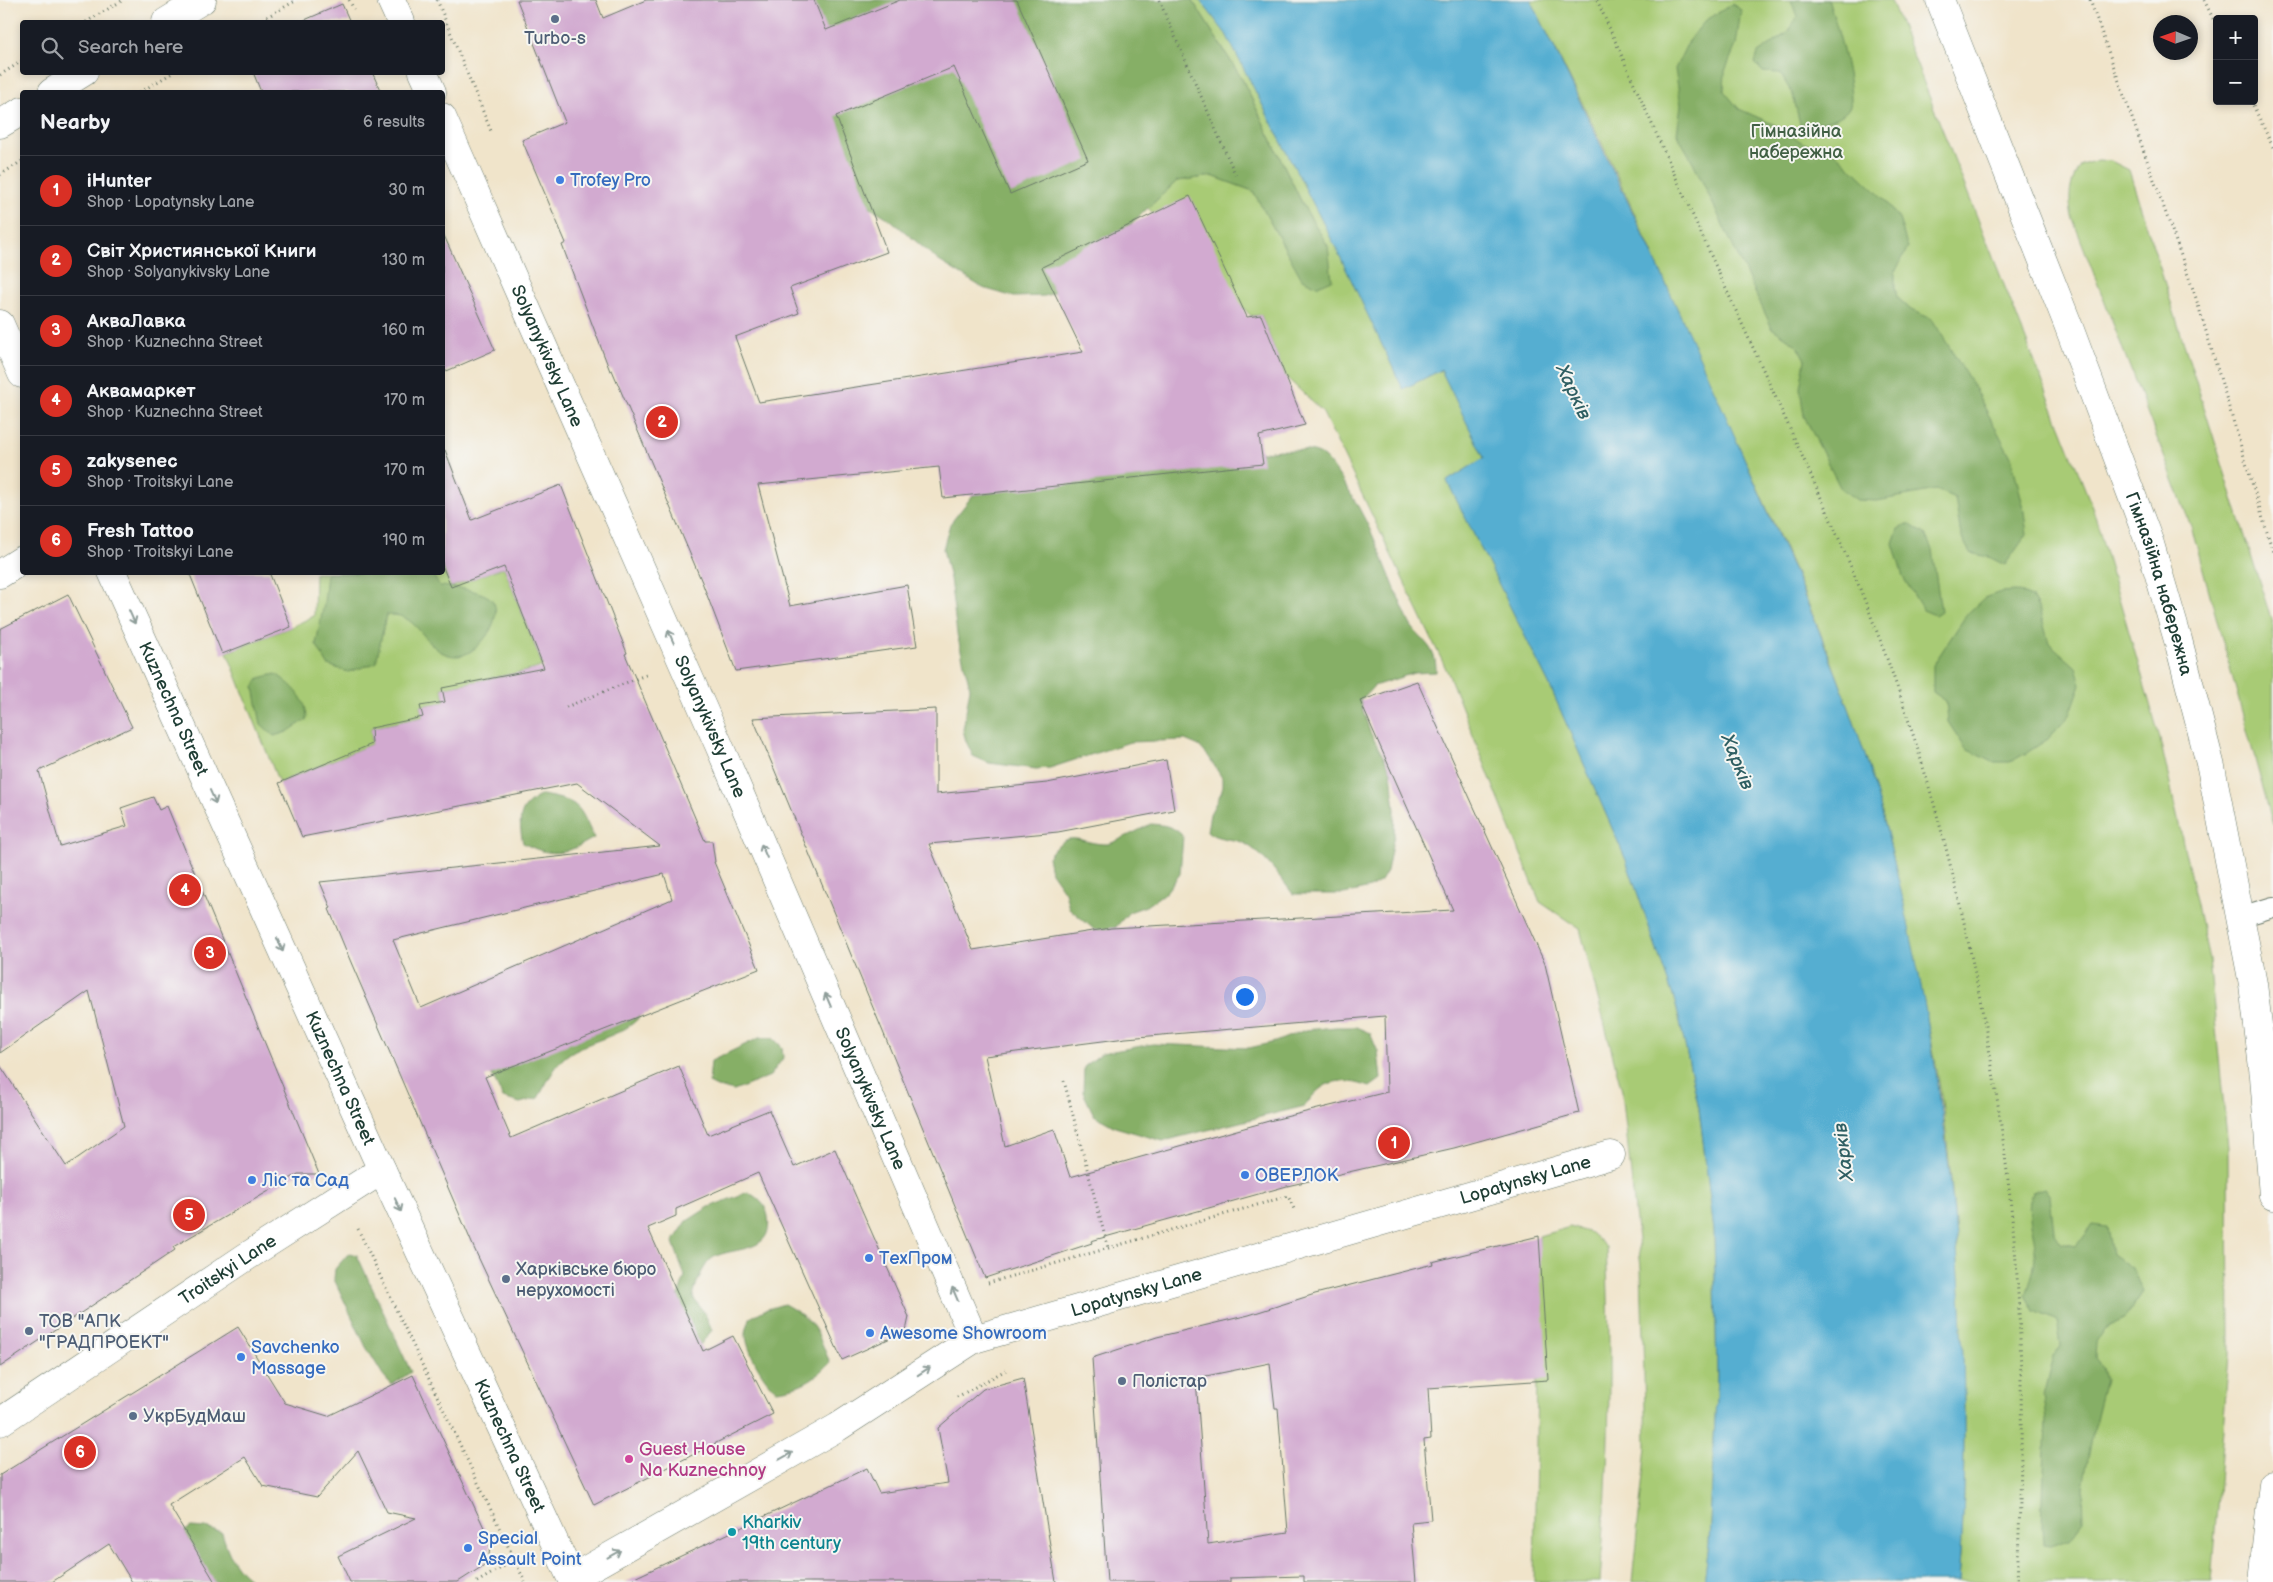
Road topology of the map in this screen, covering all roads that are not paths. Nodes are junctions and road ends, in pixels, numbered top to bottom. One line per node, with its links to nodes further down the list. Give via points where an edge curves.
1 (202, 0): 4 (street)
2 (391, 0): 5 (street)
3 (1940, 0): 19 (street, Гімназійна набережна, via 2067,322 2150,544 2211,766)
4 (169, 20)
5 (400, 20)
6 (79, 75): 8 (street)
7 (424, 75): 9 (street)
8 (55, 90)
9 (431, 90)
10 (20, 111): 12 (street)
11 (445, 123): 23 (street, Solyanykivsky Lane, one-way to 11, via 714,734)
12 (0, 124)
13 (0, 324): 14 (street)
14 (20, 369)
15 (20, 561): 16 (street)
16 (0, 574)
17 (113, 575): 21 (street, Kuznechna Street, one-way to 21)
18 (2273, 907): 19 (lane)
19 (2240, 917): 22 (street, Гімназійна набережна, via 2253,984 2264,1076)
20 (1611, 1155): 23 (street, Lopatynsky Lane)
21 (382, 1170): 24 (street, Troitskyi Lane); 26 (street, Kuznechna Street, one-way to 26)
22 (2273, 1196)
23 (974, 1339): 26 (street, Lopatynsky Lane, one-way to 23, via 838,1427)
24 (0, 1422)
25 (2273, 1484): 27 (street)
26 (570, 1581)
27 (2262, 1582)

